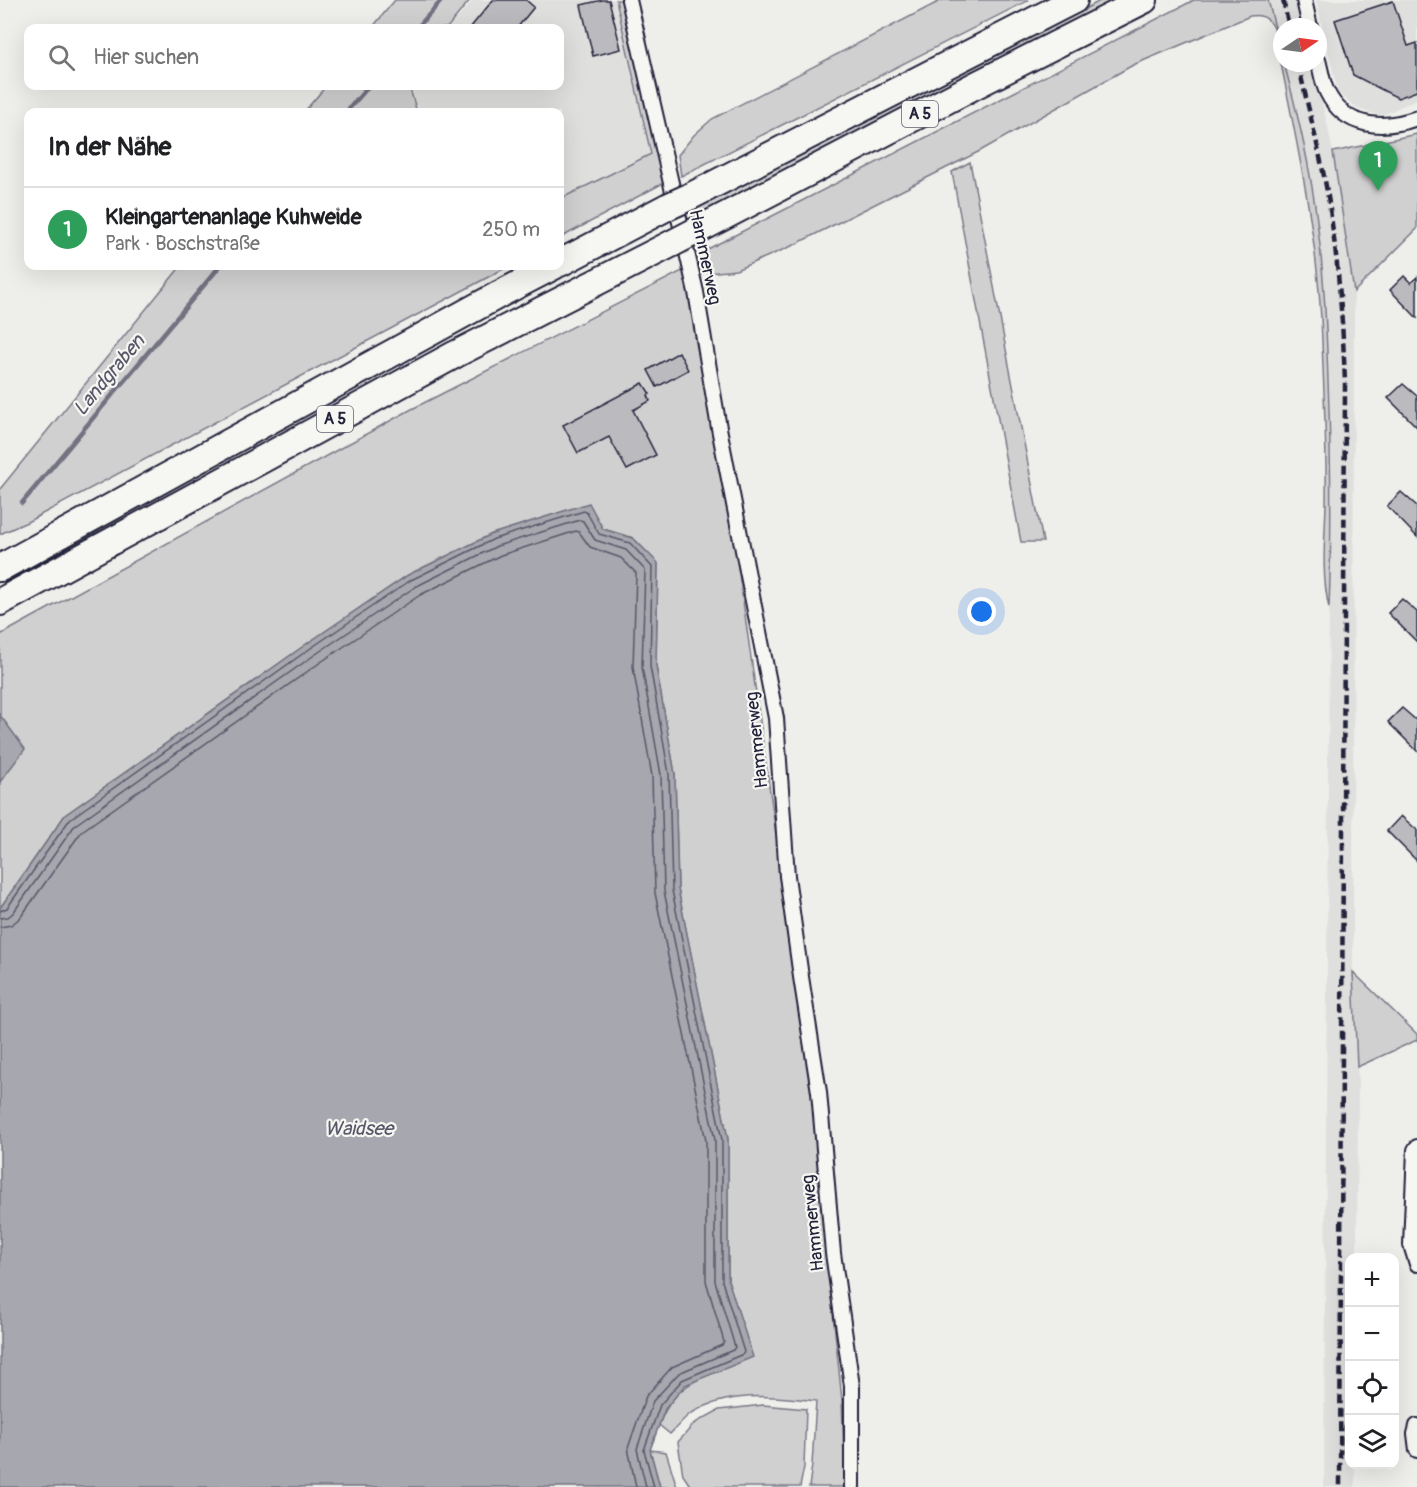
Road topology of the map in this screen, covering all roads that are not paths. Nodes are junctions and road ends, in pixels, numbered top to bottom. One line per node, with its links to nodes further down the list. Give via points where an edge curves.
1 (629, 0): 16 (street, Hammerweg, via 696,292 776,718 787,876 819,1092 833,1252 852,1386)
2 (1074, 0): 8 (highway, A 5)
3 (1144, 0): 11 (highway, A 5, bridge, via 446,359)
4 (1304, 0): 5 (street)
5 (1308, 18)
6 (1322, 72): 7 (street, via 1334,103 1353,119 1387,126)
7 (1417, 118)
8 (564, 261)
9 (546, 270): 10 (highway, A 5)
10 (0, 568)
11 (0, 602)
12 (1417, 1147): 13 (street, via 1411,1245)
13 (1417, 1264)
14 (1417, 1426): 15 (street)
15 (1417, 1450)
16 (852, 1487)

